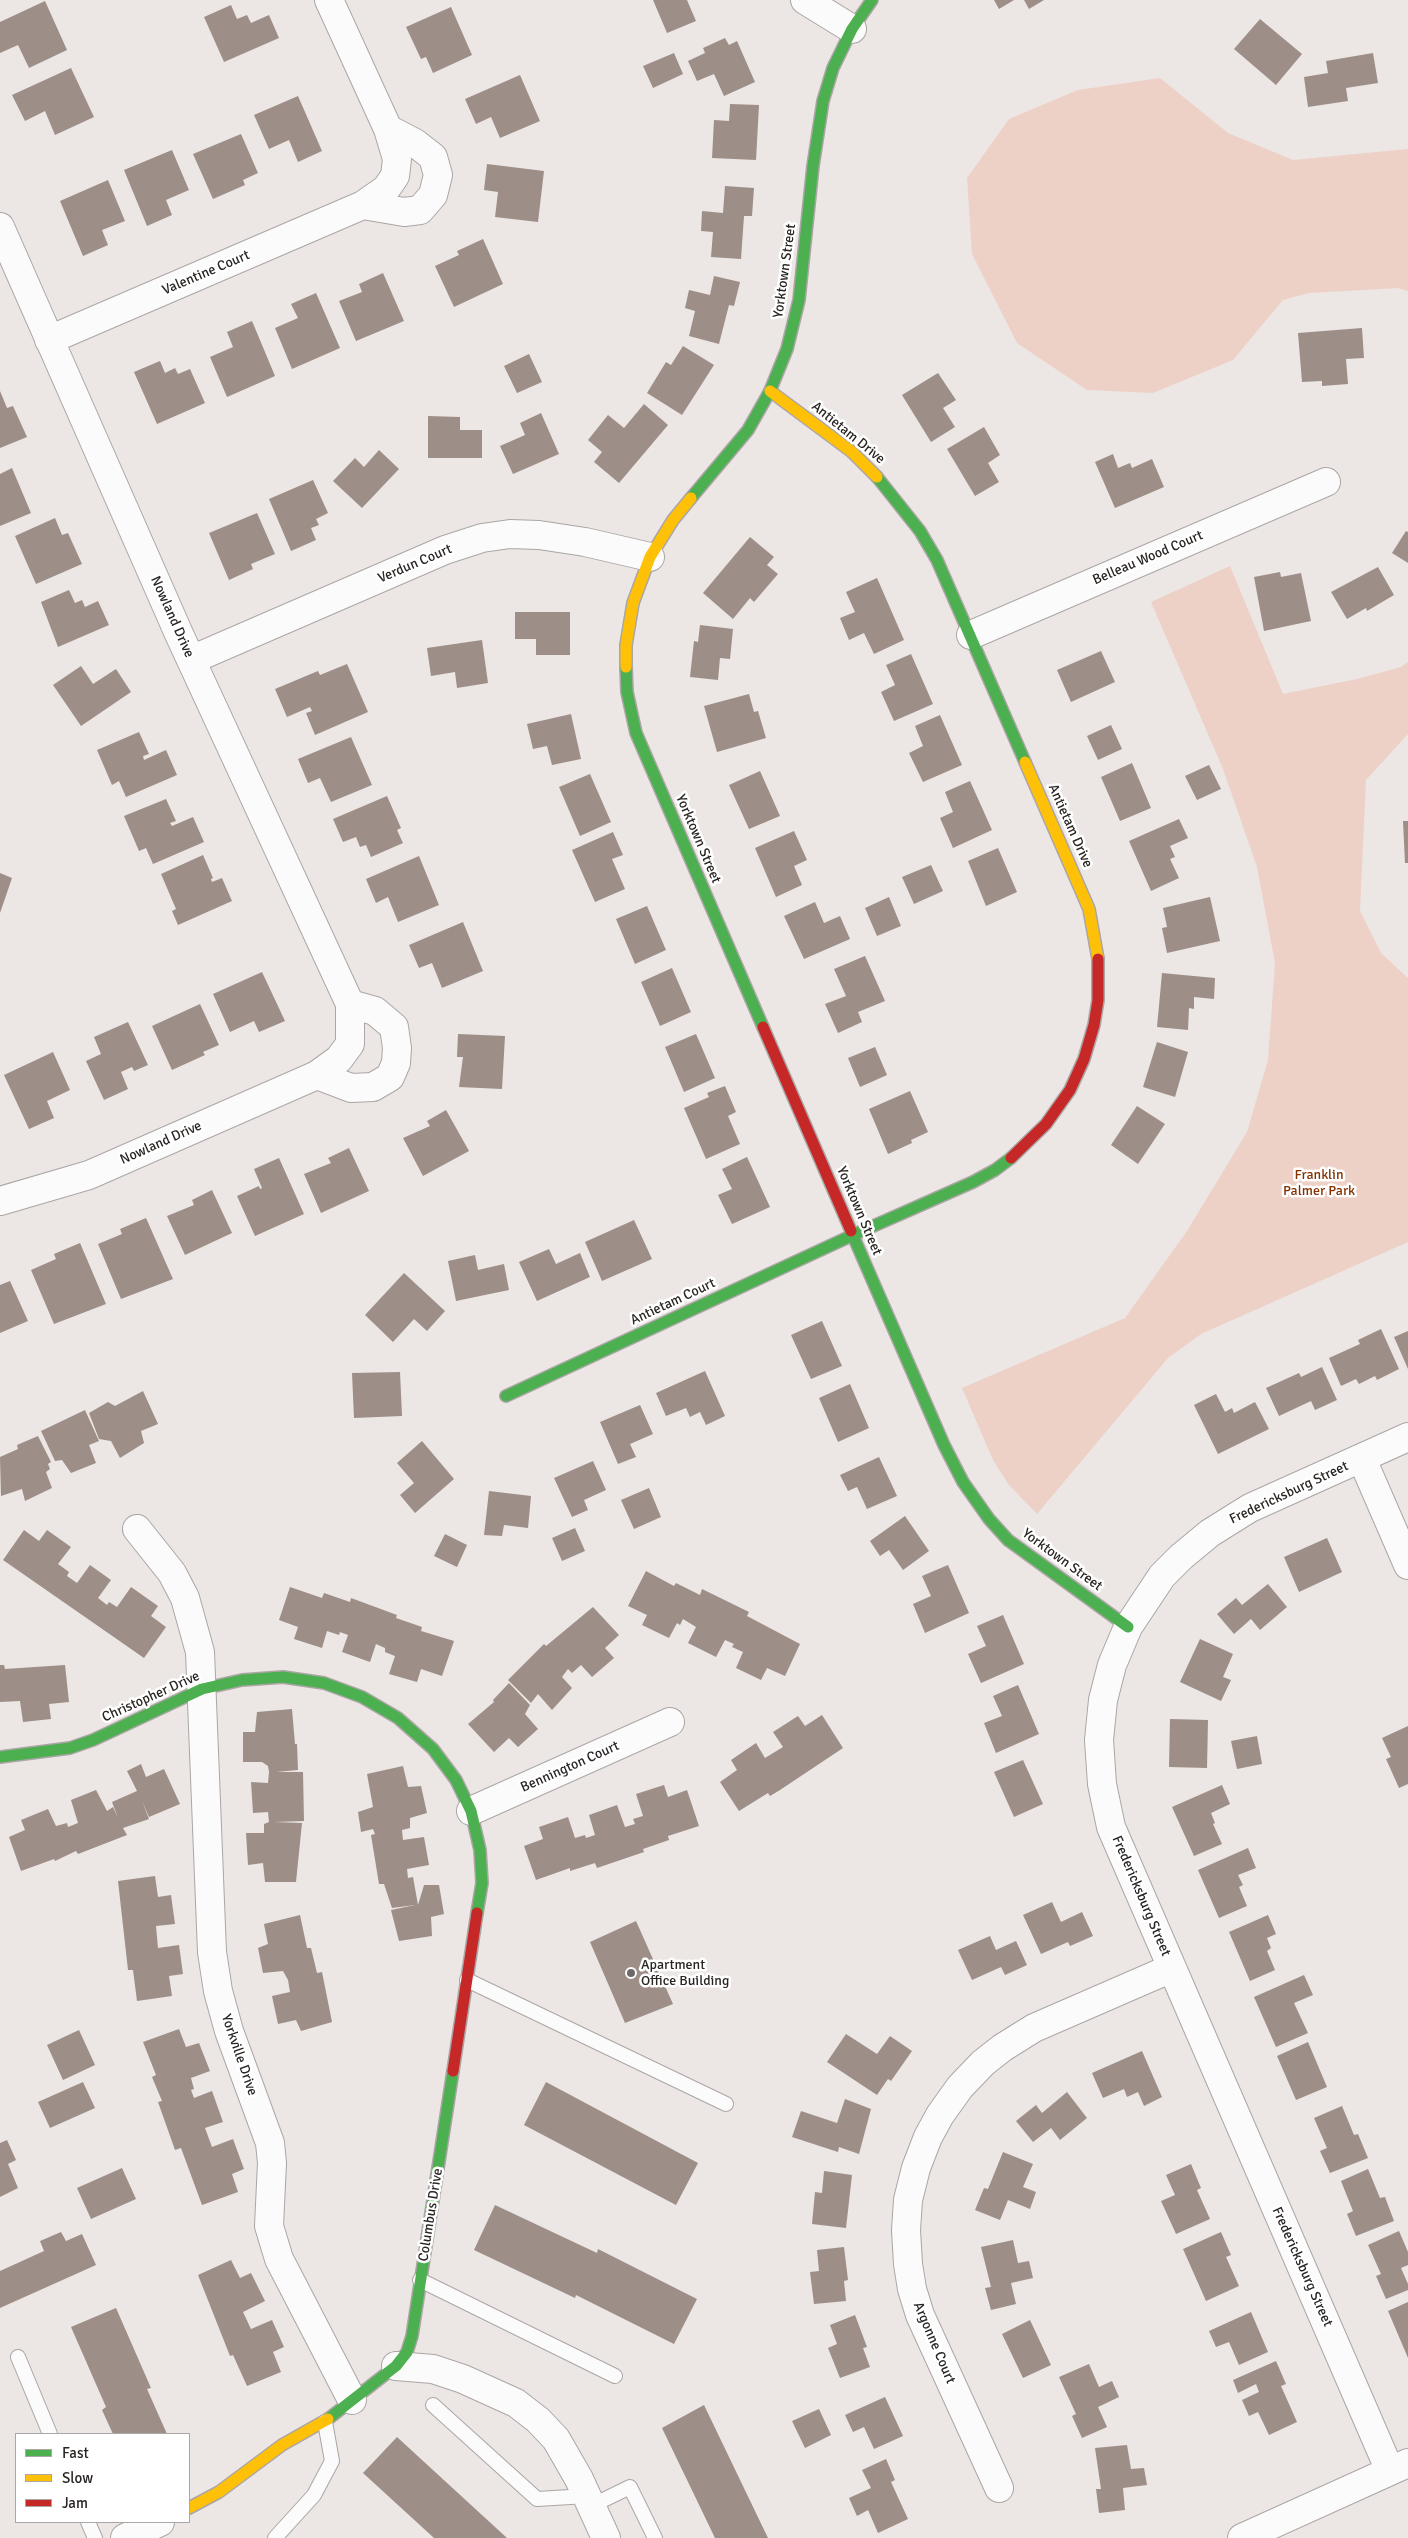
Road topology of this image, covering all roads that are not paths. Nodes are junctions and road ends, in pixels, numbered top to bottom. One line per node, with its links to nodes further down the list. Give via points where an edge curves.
1 (330, 0): 5 (street, Valentine Court)
2 (804, 0): 4 (street)
3 (872, 0): 4 (street, Yorktown Street)
4 (852, 29): 9 (street, Yorktown Street, via 833,68 823,101 799,300 787,349)
5 (388, 129): 6 (street, Valentine Court, via 397,159 395,176 386,189); 6 (street, via 433,156 438,175 432,195 420,210 404,212)
6 (363, 205): 8 (street, Valentine Court)
7 (0, 227): 8 (street, Nowland Drive)
8 (49, 340): 13 (street, Nowland Drive)
9 (770, 390): 11 (street, Yorktown Street, via 748,430 674,520); 12 (street, Antietam Drive, via 852,452 896,498 937,560)
10 (1326, 482): 12 (street, Belleau Wood Court)
11 (650, 557): 13 (street, Verdun Court, via 539,535 510,534 482,538 445,550); 17 (street, Yorktown Street, via 633,603 626,645 627,692 636,733)
12 (971, 635): 17 (street, Antietam Drive, via 1089,910 1099,967 1094,1025 1084,1060 1070,1090 1046,1124 1022,1149 973,1182)
13 (191, 660): 14 (street, Nowland Drive)
14 (350, 1004): 15 (street, Nowland Drive, via 350,1044 339,1059); 15 (street, via 375,1011 394,1027 396,1064 390,1077 373,1087 351,1088)
15 (317, 1075): 16 (street, Nowland Drive, via 89,1175)
16 (0, 1201)
17 (853, 1236): 18 (street, Antietam Court); 23 (street, Yorktown Street, via 944,1445 963,1482 989,1519 1008,1540)
18 (506, 1396)
19 (1408, 1437): 20 (street, Fredericksburg Street)
20 (1362, 1459): 22 (street); 23 (street, Fredericksburg Street, via 1250,1508 1210,1533 1162,1576)
21 (137, 1529): 24 (street, Yorkville Drive, via 172,1573 185,1598 200,1652)
22 (1408, 1565)
23 (1128, 1627): 28 (street, Fredericksburg Street, via 1112,1666 1103,1700 1100,1740 1102,1784 1112,1827)
24 (202, 1689): 26 (street, Christopher Drive, via 70,1748); 27 (street, Christopher Drive, via 242,1680 283,1677 324,1683 362,1697 398,1718 433,1750 456,1780); 35 (street, Yorkville Drive, via 212,1952 218,1991 229,2031 270,2143 269,2226 279,2259)
25 (670, 1722): 27 (street, Bennington Court)
26 (0, 1757)
27 (471, 1811): 29 (street, Columbus Drive, via 480,1850 482,1883)
28 (1172, 1968): 39 (street, Fredericksburg Street); 40 (street, Argonne Court, via 1034,2028 1002,2048 960,2087 940,2115 916,2168 908,2200 906,2230 912,2288 920,2315)
29 (467, 1980): 30 (lane); 31 (street, Columbus Drive)
30 (726, 2104)
31 (420, 2280): 33 (street, Columbus Drive, via 412,2336 407,2352); 34 (lane)
32 (18, 2357): 38 (lane)
33 (396, 2366): 35 (street, Columbus Drive); 41 (street, via 433,2369 516,2403 556,2439)
34 (615, 2376)
35 (352, 2400): 37 (street, Columbus Drive)
36 (433, 2405): 41 (lane, via 537,2499)
37 (325, 2422): 42 (street, Columbus Drive, via 282,2445 219,2492); 47 (lane, via 332,2460 314,2495)
38 (50, 2433)
39 (1399, 2467): 50 (street)
40 (999, 2488)
41 (589, 2501): 48 (street); 49 (lane, via 630,2487)
42 (190, 2507)
43 (88, 2523): 45 (lane)
44 (158, 2523): 46 (street)
45 (95, 2538)
46 (125, 2538)
47 (275, 2538)
48 (606, 2538)
49 (655, 2538)
50 (1242, 2538)

